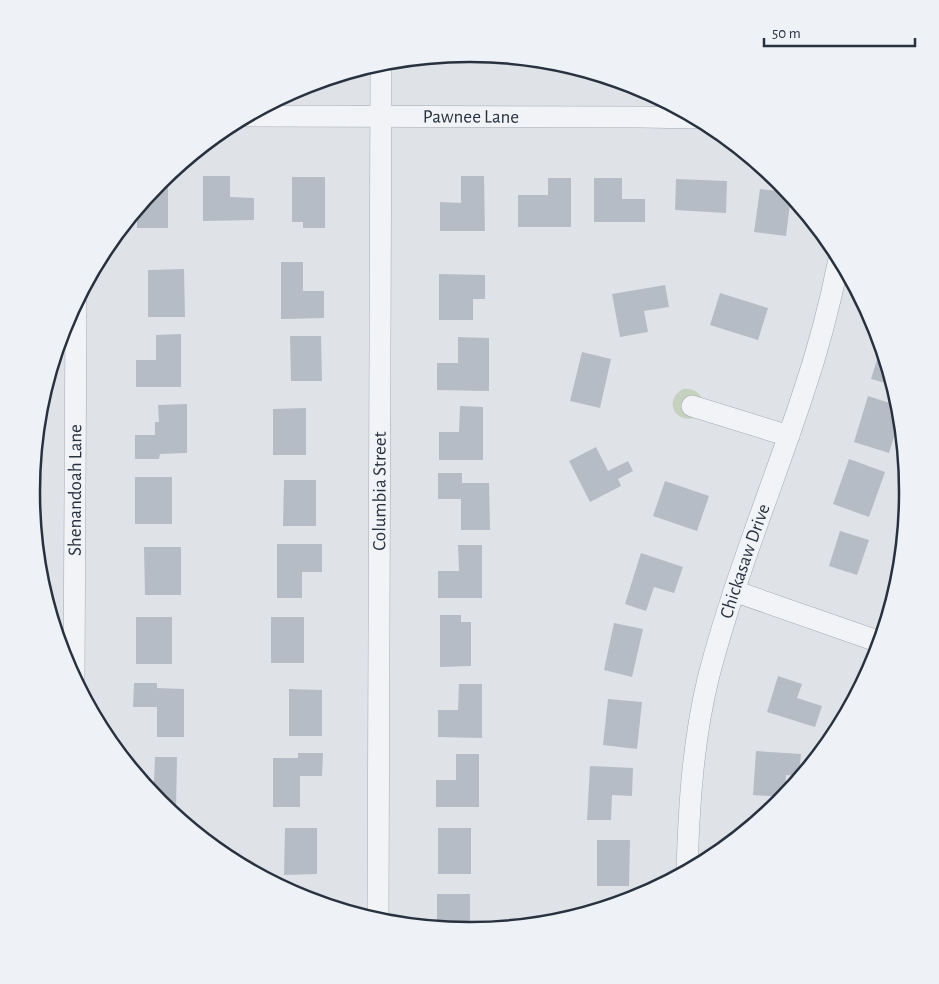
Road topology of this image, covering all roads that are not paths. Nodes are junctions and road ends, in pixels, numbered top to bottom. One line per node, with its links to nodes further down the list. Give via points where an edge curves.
1 (381, 72): 3 (street, Columbia Street)
2 (262, 116): 3 (street, Pawnee Lane)
3 (380, 117): 4 (street, Pawnee Lane); 13 (street, Columbia Street)
4 (680, 118)
5 (836, 269): 8 (street, Chickasaw Drive, via 818,345)
6 (76, 321): 11 (street, Shenandoah Lane)
7 (692, 406): 8 (street)
8 (789, 436): 9 (street, Chickasaw Drive)
9 (734, 591): 10 (street); 12 (street, Chickasaw Drive, via 701,714 688,817)
10 (872, 639)
11 (74, 659)
12 (687, 862)
13 (378, 911)

